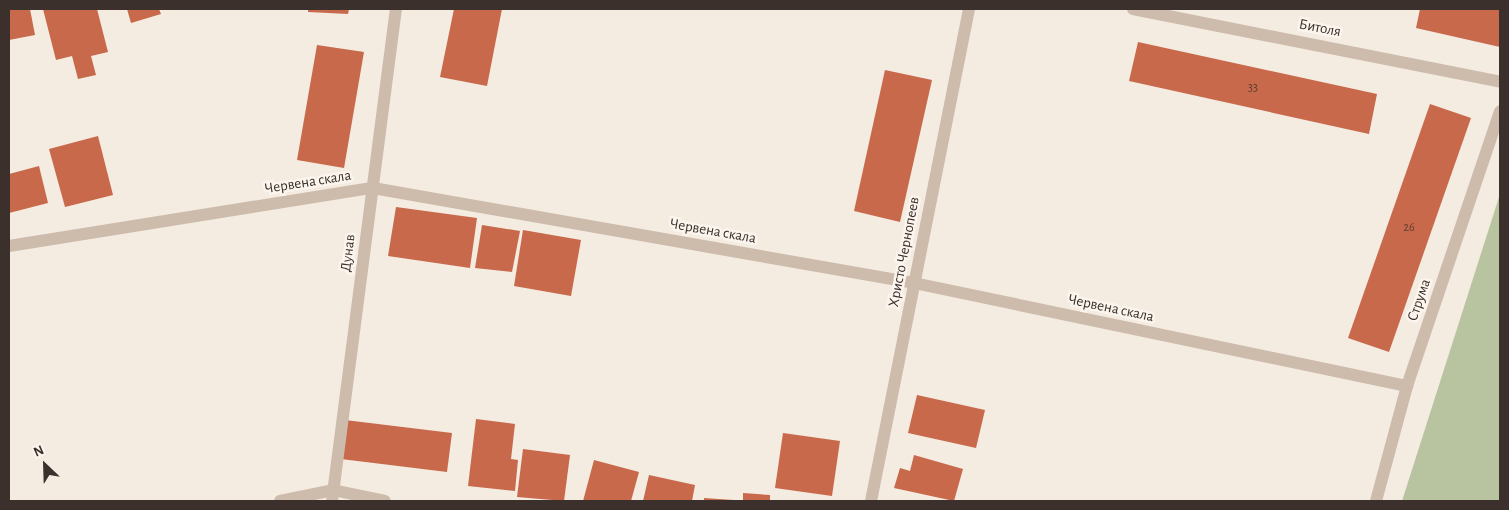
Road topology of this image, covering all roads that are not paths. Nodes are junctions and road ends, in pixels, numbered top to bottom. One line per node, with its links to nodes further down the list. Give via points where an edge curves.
1 (396, 9): 6 (street, Дунав)
2 (968, 9): 8 (street, Христо Чернопеев)
3 (1133, 9): 4 (street, Битоля)
4 (1500, 82)
5 (1500, 111): 9 (street, Струма)
6 (373, 188): 7 (street, Червена скала); 8 (street, Червена скала); 10 (street, Дунав)
7 (9, 246)
8 (914, 283): 9 (street, Червена скала); 13 (street, Христо Чернопеев)
9 (1407, 386): 14 (street, Струма)
10 (333, 496): 11 (street); 12 (street)
11 (280, 501)
12 (385, 501)
13 (871, 501)
14 (1376, 501)

